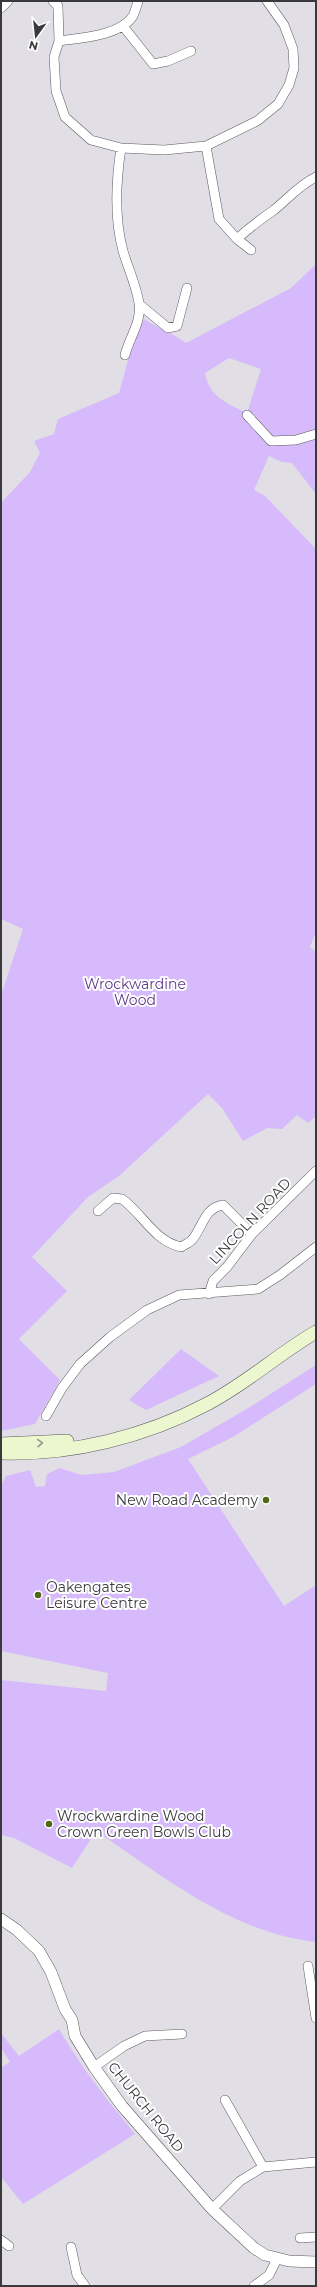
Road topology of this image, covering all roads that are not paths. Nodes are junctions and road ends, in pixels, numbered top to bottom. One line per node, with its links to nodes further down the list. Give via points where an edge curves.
1 (8, 1): 5 (street)
2 (53, 1): 7 (street, via 58,6)
3 (138, 1): 6 (street, via 133,15)
4 (267, 1): 9 (street, via 284,25 293,49 294,68 290,85 278,104 258,121)
5 (1, 8)
6 (123, 26): 7 (street, via 92,36); 8 (street, via 153,64)
7 (58, 41): 10 (street, via 54,57 56,91 65,117 91,140)
8 (191, 52)
9 (206, 146): 10 (street, via 164,150); 12 (street, via 220,219)
10 (121, 148): 15 (street, via 117,176 117,206 122,249)
11 (316, 177): 12 (street, via 302,184)
12 (237, 239): 13 (street)
13 (252, 250)
14 (186, 288): 15 (street, via 177,326 168,328)
15 (139, 304): 16 (street, via 134,333 128,342)
16 (125, 355)
17 (247, 415): 18 (street, via 271,440 296,440)
18 (316, 434)
19 (316, 1171): 21 (street, LINCOLN ROAD)
20 (98, 1211): 21 (street, via 113,1198 122,1199 170,1245 181,1247 192,1240 208,1213 215,1206 223,1205)
21 (252, 1234): 23 (street, LINCOLN ROAD, via 213,1281)
22 (316, 1247): 23 (street, via 258,1289)
23 (209, 1294): 26 (street, via 174,1296 129,1321 80,1364)
24 (316, 1325): 27 (main road, one-way to 24, via 95,1438 156,1420 214,1393)
25 (316, 1332): 29 (main road, via 223,1394 181,1416 107,1440)
26 (46, 1416)
27 (1, 1444)
28 (1, 1453): 29 (main road)
29 (24, 1454): 30 (main road)
30 (1, 1462)
31 (1, 1919): 35 (street, CHURCH ROAD, via 17,1930 38,1951 51,1972 65,2009 72,2020 75,2036)
32 (308, 1966): 33 (street)
33 (316, 2018)
34 (182, 2034): 35 (street, via 145,2036 124,2046)
35 (94, 2067): 39 (street, CHURCH ROAD, via 127,2112)
36 (225, 2100): 38 (street)
37 (316, 2162): 38 (street)
38 (263, 2167): 39 (street, via 240,2182)
39 (212, 2209): 45 (street, CHURCH ROAD, via 254,2248)
40 (316, 2237): 41 (street)
41 (300, 2238)
42 (1, 2240): 43 (street)
43 (9, 2246)
44 (71, 2247): 47 (street, via 77,2275)
45 (277, 2259): 46 (street, CHURCH ROAD); 48 (street, via 269,2275)
46 (316, 2262)
47 (85, 2286)
48 (254, 2286)

